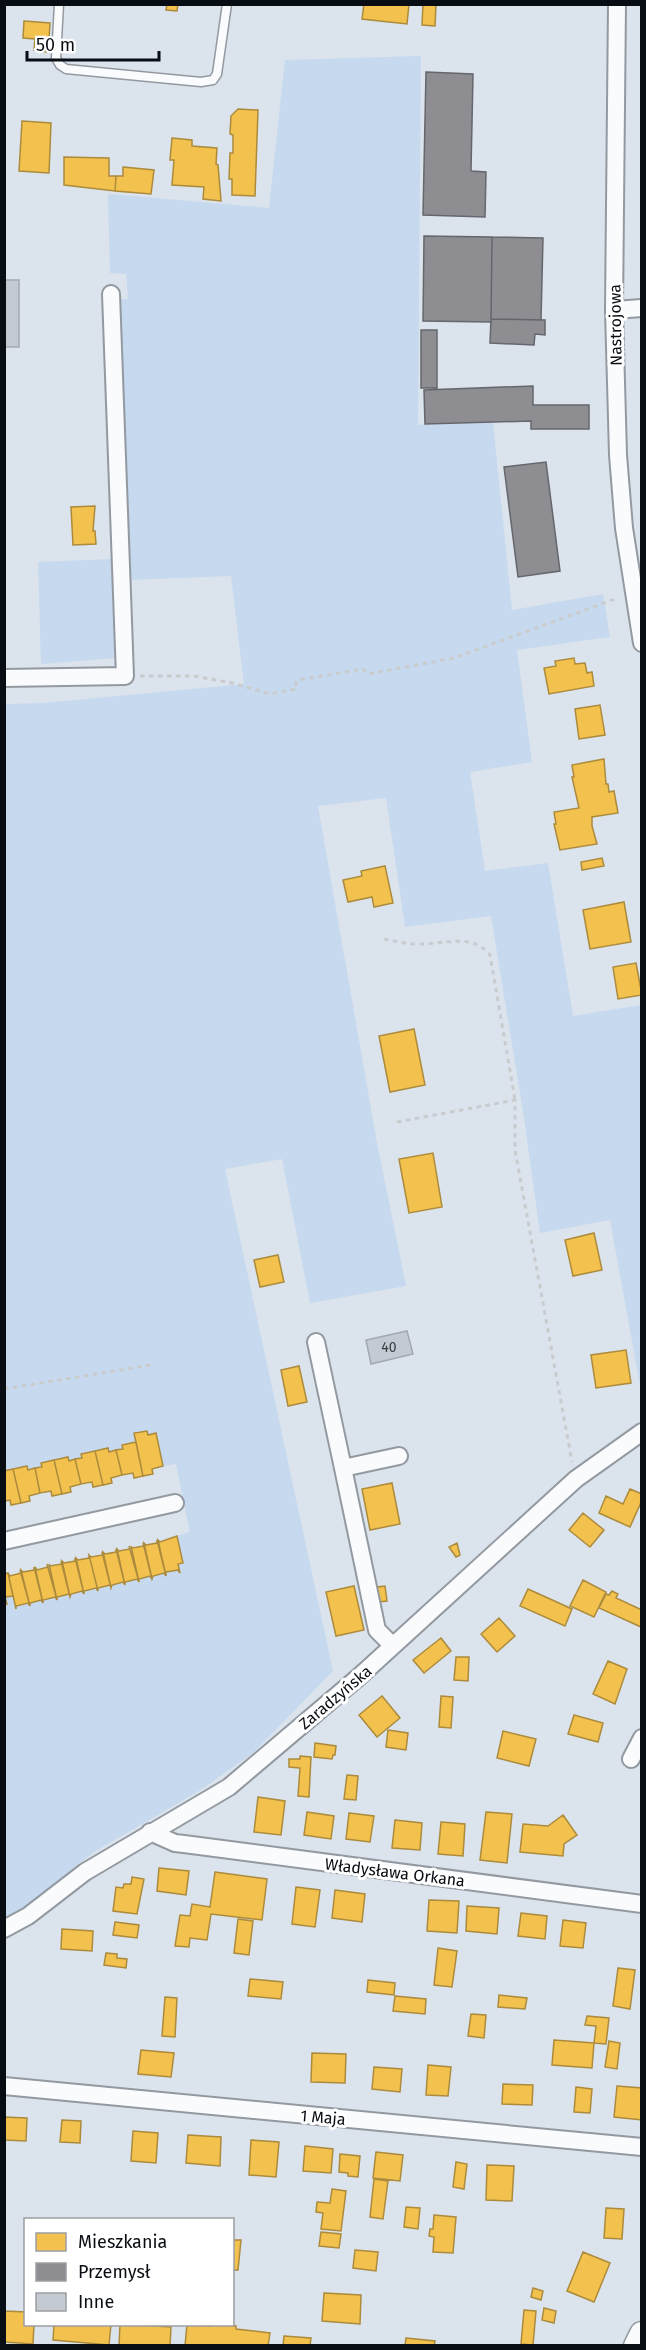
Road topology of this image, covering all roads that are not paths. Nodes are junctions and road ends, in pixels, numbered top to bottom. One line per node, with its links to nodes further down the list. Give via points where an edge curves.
1 (59, 4): 2 (lane, via 56,58 66,69 201,82 213,80 217,74)
2 (227, 4)
3 (617, 4): 6 (street, Nastrojowa)
4 (111, 294): 8 (street, via 125,676)
5 (642, 309): 6 (street)
6 (614, 310): 7 (street, Nastrojowa, via 624,528)
7 (642, 643)
8 (4, 678)
9 (316, 1342): 12 (street)
10 (642, 1432): 15 (street, Zaradzyńska, via 576,1479)
11 (399, 1456): 12 (street)
12 (343, 1468): 15 (street, via 378,1630)
13 (175, 1503): 14 (street)
14 (4, 1541)
15 (393, 1646): 18 (street, Zaradzyńska, via 229,1786)
16 (642, 1738): 17 (street)
17 (631, 1760)
18 (150, 1832): 19 (street, Władysława Orkana, via 175,1843); 20 (street, Zaradzyńska)
19 (642, 1904)
20 (4, 1929)
21 (4, 2086): 22 (street, 1 Maja)
22 (642, 2147)
23 (642, 2334): 24 (street)
24 (636, 2346)

